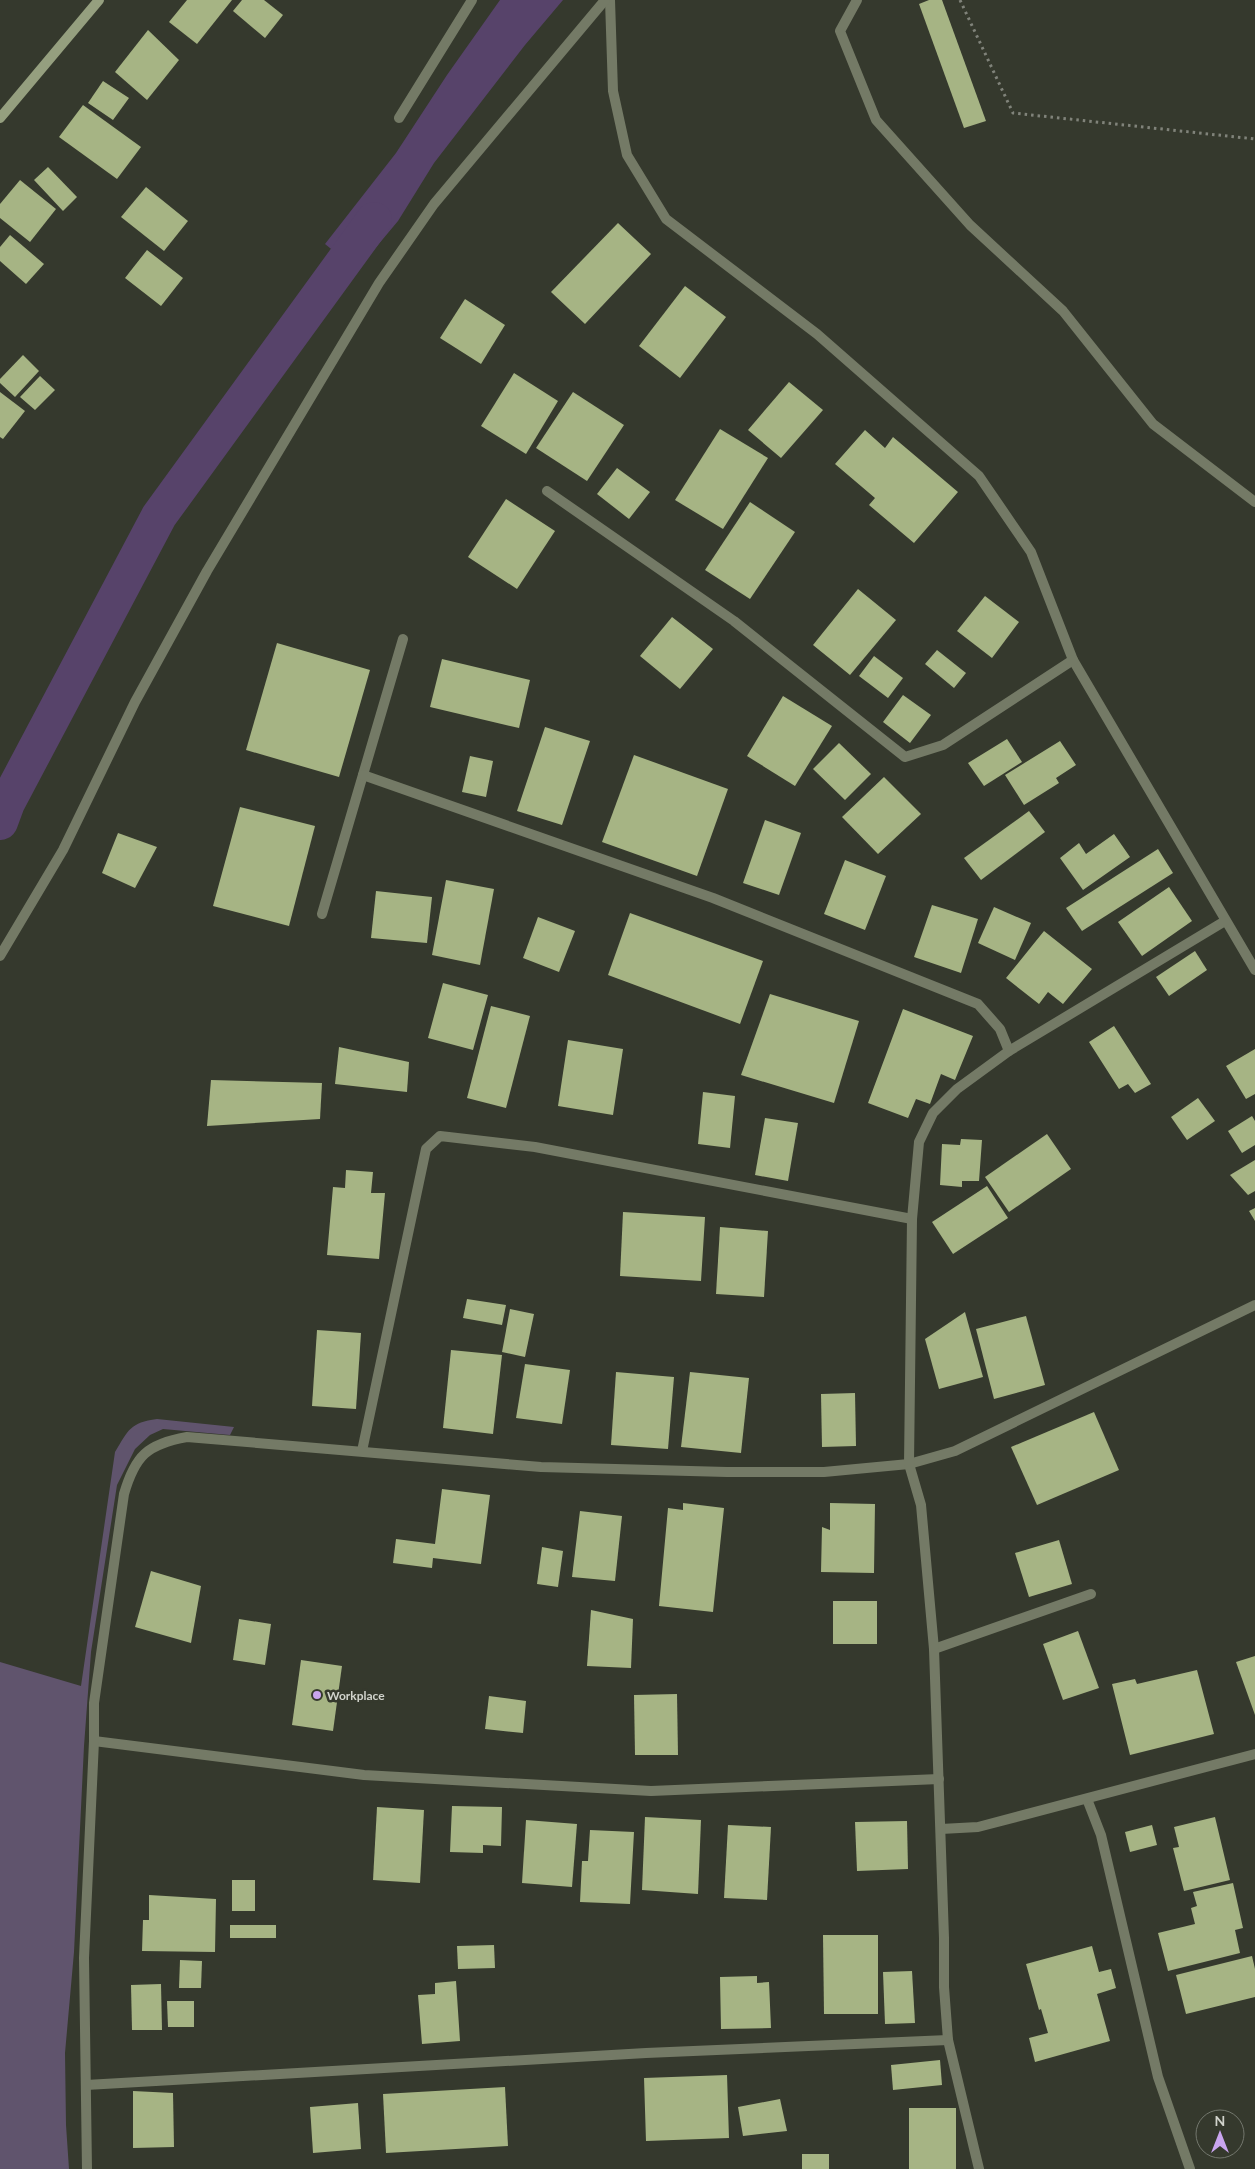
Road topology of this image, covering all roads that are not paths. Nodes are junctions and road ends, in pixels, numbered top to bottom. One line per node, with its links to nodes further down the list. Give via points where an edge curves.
1 (99, 0): 6 (street)
2 (472, 0): 7 (street)
3 (605, 0): 15 (street, via 434,204 379,283 207,571 135,702 63,850)
4 (610, 0): 11 (street, via 613,91 627,155 666,220 817,334 979,476 1031,552)
5 (857, 0): 9 (street, via 840,31 876,120 970,225 1063,311 1153,424)
6 (0, 118)
7 (399, 118)
8 (547, 491): 11 (street, via 734,621 905,757 943,745)
9 (1255, 502)
10 (403, 639): 12 (street)
11 (1073, 660): 14 (street)
12 (363, 775): 13 (street); 17 (street, via 713,898 978,1004 1000,1029)
13 (322, 914)
14 (1225, 920): 16 (street); 17 (street)
15 (0, 956)
16 (1255, 970)
17 (1009, 1051): 18 (street, via 957,1089 933,1113 918,1142)
18 (912, 1219): 20 (street, via 535,1147 440,1136 426,1150); 21 (street)
19 (1255, 1305): 21 (street, via 955,1451)
20 (362, 1451): 21 (street, via 541,1467 727,1472 824,1472); 24 (street, via 186,1437 164,1441 141,1456 130,1472 124,1494 94,1703)
21 (910, 1464): 23 (street, via 921,1505)
22 (1091, 1594): 23 (street)
23 (934, 1649): 26 (street)
24 (94, 1740): 26 (street, via 364,1774 651,1791); 30 (street, via 84,1958)
25 (1255, 1754): 27 (street)
26 (939, 1779): 28 (street)
27 (1086, 1800): 28 (street, via 978,1827); 33 (street, via 1101,1835 1158,2077)
28 (941, 1829): 29 (street)
29 (948, 2040): 30 (street, via 646,2053); 32 (street)
30 (86, 2085): 31 (street)
31 (87, 2169)
32 (979, 2169)
33 (1190, 2169)

